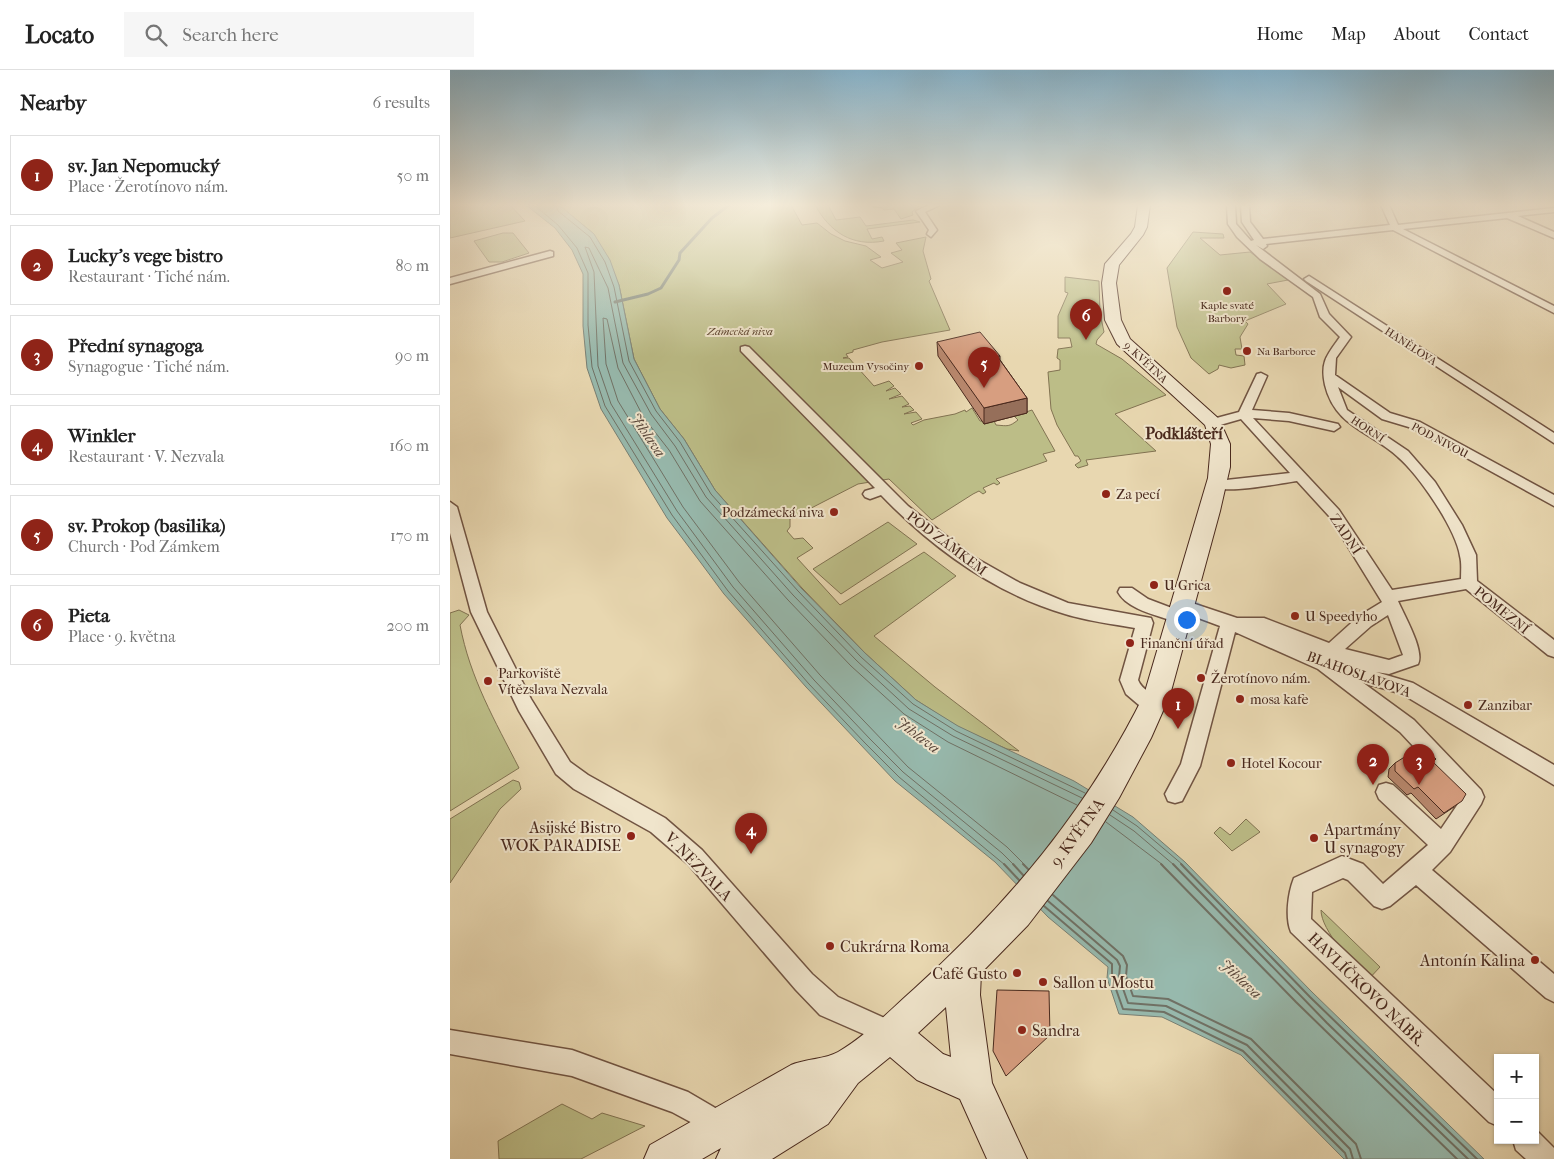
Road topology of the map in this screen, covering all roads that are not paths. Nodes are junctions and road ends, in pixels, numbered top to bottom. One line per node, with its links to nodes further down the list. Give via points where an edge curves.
1 (544, 256): 6 (street)
2 (1119, 256): 12 (main road, 9. KVĚTNA, via 1112,264 1109,283 1113,320 1123,340)
3 (1264, 256): 10 (street, via 1317,296 1324,315 1346,337 1330,358)
4 (1276, 256): 14 (street, HANĚLOVA)
5 (1449, 256): 7 (street)
6 (450, 282)
7 (1554, 310)
8 (745, 349): 23 (street, POD ZÁMKEM, via 853,455 877,492 994,579 1066,608)
9 (1261, 376): 11 (street)
10 (1328, 376): 17 (street, POD NIVOU, via 1386,416 1416,425); 20 (street, HORNÍ, via 1342,412 1403,454 1430,485 1455,525 1468,555)
11 (1244, 415): 12 (street, HORNÍ); 13 (street, HORNÍ, via 1289,416); 15 (street, ZADNÍ)
12 (1213, 424): 16 (main road, via 1219,438)
13 (1334, 427)
14 (1554, 439)
15 (1298, 476): 16 (street); 21 (street, ZADNÍ, via 1334,513)
16 (1218, 484): 22 (main road)
17 (1554, 501)
18 (450, 507): 19 (street, V. NEZVALA)
19 (456, 553): 35 (street, V. NEZVALA, via 479,612 525,705 563,768 581,782 658,825 695,857 804,982 829,1006)
20 (1469, 584): 21 (street, POMEZNÍ); 25 (street, POMEZNÍ)
21 (1389, 601): 26 (street); 26 (street, ZADNÍ, via 1412,660 1388,667)
22 (1176, 612): 23 (street); 23 (street, BLAHOSLAVOVA, via 1142,603 1126,592); 24 (street, BLAHOSLAVOVA); 27 (main road)
23 (1145, 623): 27 (street, via 1129,680 1132,689)
24 (1234, 623): 26 (street, BLAHOSLAVOVA); 30 (street, via 1190,766)
25 (1554, 650)
26 (1328, 658): 28 (street, BLAHOSLAVOVA, via 1407,688); 31 (street, via 1406,726 1474,797)
27 (1152, 705): 33 (main road, 9. KVĚTNA, via 1109,788 1080,832 1021,906)
28 (1554, 776)
29 (1386, 792): 31 (street)
30 (1175, 794)
31 (1443, 845): 32 (street)
32 (1416, 871): 34 (street); 38 (street, HAVLÍČKOVO NÁBŘ., via 1382,898 1355,872 1342,867 1302,886 1299,924)
33 (965, 966): 35 (main road, 9. KVĚTNA); 37 (main road, via 962,995)
34 (1554, 990)
35 (891, 1034): 37 (main road, via 930,1067); 39 (main road, 9. KVĚTNA, via 845,1070 814,1110)
36 (450, 1042): 39 (street, via 572,1063 679,1101)
37 (973, 1086): 42 (main road)
38 (1494, 1109)
39 (729, 1142): 41 (main road, 9. KVĚTNA)
40 (1530, 1144): 43 (street)
41 (664, 1159)
42 (1007, 1159)
43 (1546, 1159)

